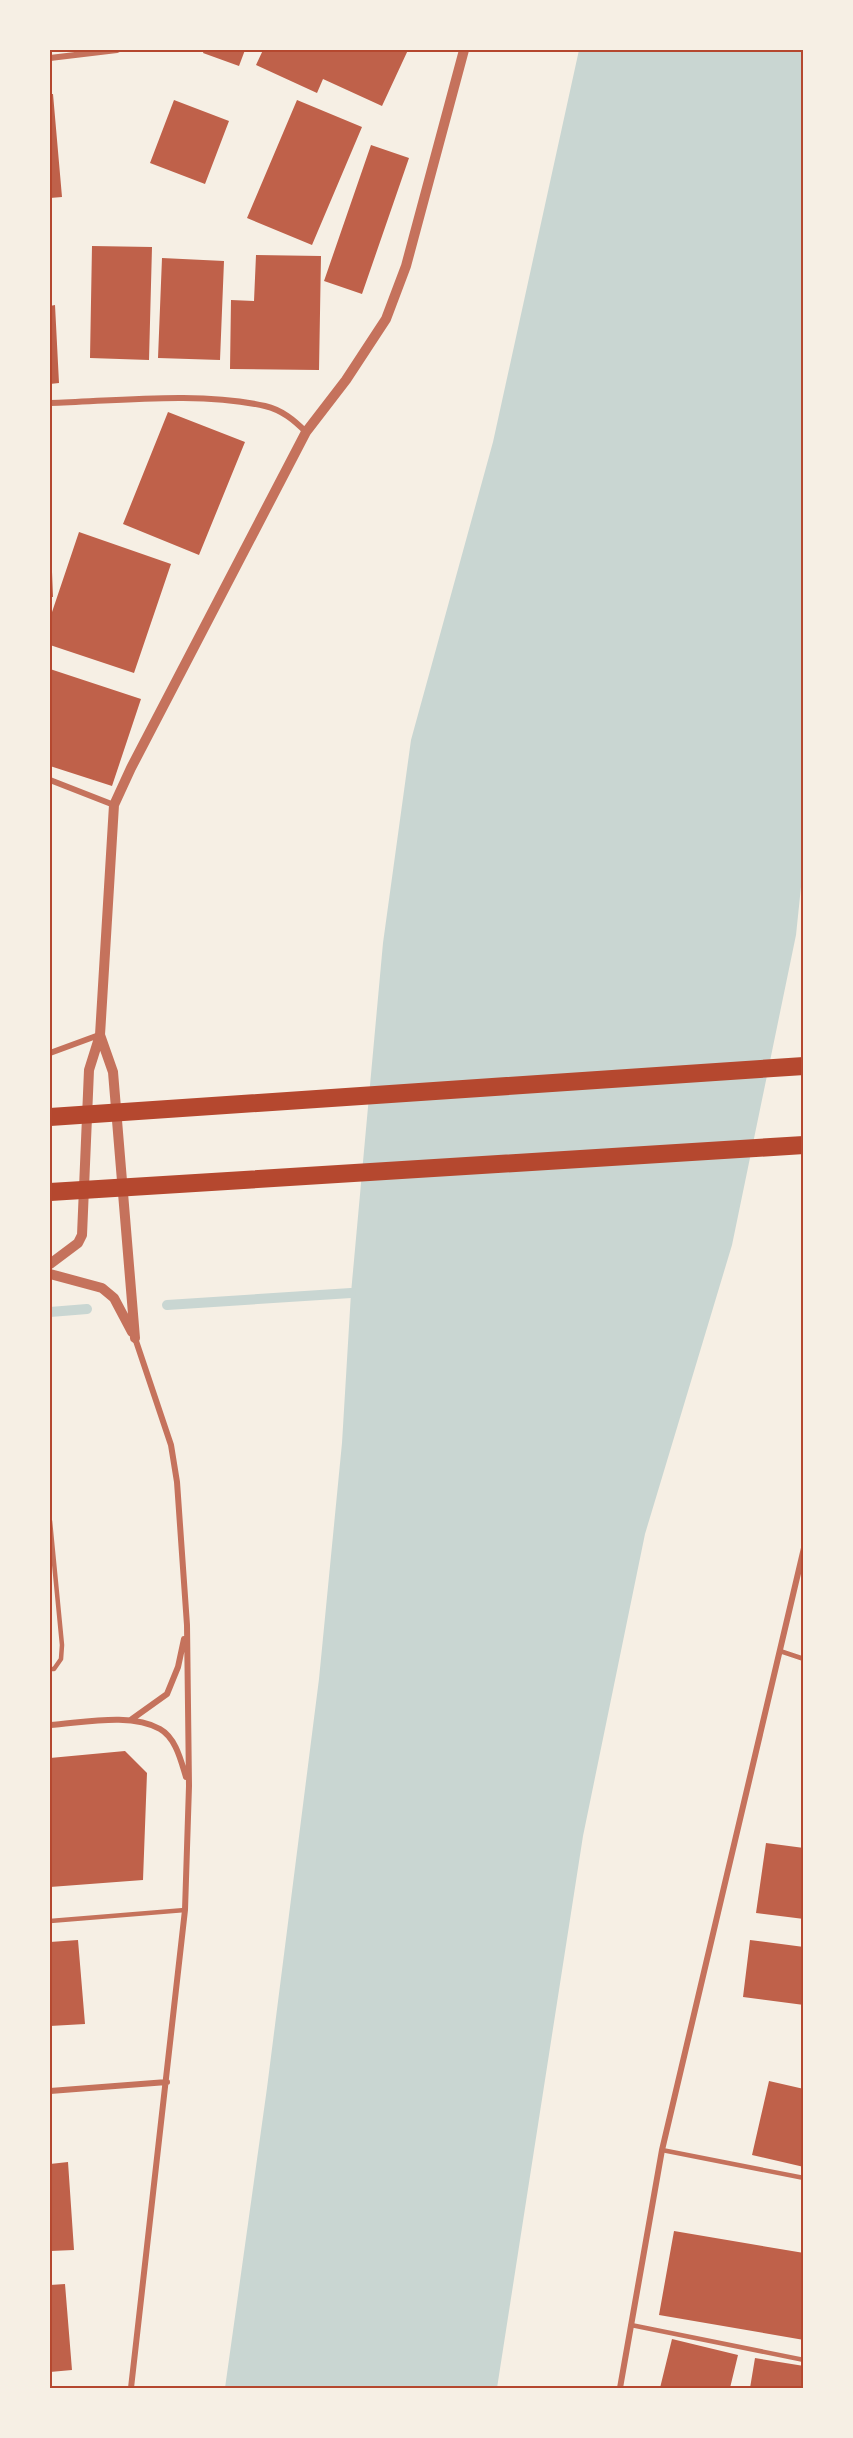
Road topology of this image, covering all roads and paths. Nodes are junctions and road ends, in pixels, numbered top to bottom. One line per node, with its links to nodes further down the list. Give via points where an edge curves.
1 (117, 50): 3 (street)
2 (464, 50): 5 (street, via 406,266 386,320)
3 (50, 58)
4 (50, 403): 5 (street, via 212,399 266,406 292,418)
5 (306, 432): 7 (street)
6 (50, 780): 7 (street)
7 (114, 805): 8 (street)
8 (100, 1035): 9 (street); 14 (street, via 89,1070 82,1235 78,1243); 16 (street, via 113,1072)
9 (50, 1053)
10 (804, 1066): 11 (highway)
11 (50, 1117)
12 (804, 1145): 13 (highway)
13 (50, 1192)
14 (50, 1264)
15 (50, 1274): 16 (street, via 102,1288 114,1298)
16 (135, 1338): 19 (street, via 171,1445)
17 (50, 1521): 22 (lane, via 62,1645 61,1659)
18 (804, 1548): 20 (street)
19 (187, 1625): 23 (street, via 167,1694); 25 (street)
20 (780, 1651): 21 (lane); 30 (street)
21 (804, 1659)
22 (50, 1669)
23 (132, 1719): 24 (street); 25 (street, via 161,1730 179,1752)
24 (50, 1725)
25 (189, 1786): 26 (street)
26 (185, 1910): 27 (lane); 28 (street)
27 (50, 1921)
28 (166, 2082): 29 (street); 34 (street)
29 (50, 2091)
30 (663, 2150): 31 (lane); 32 (street)
31 (804, 2178)
32 (631, 2325): 33 (lane); 35 (street)
33 (804, 2360)
34 (131, 2388)
35 (620, 2388)

